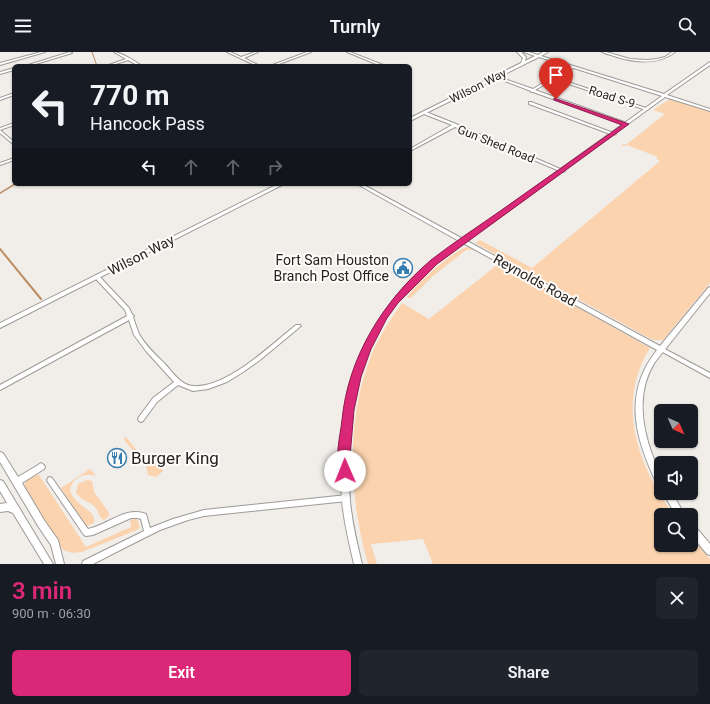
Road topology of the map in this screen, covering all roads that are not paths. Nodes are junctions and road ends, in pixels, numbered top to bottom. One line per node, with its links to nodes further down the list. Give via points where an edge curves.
1 (42, 52): 14 (street)
2 (115, 52): 16 (street)
3 (228, 52): 15 (street)
4 (258, 52): 15 (street)
5 (310, 52): 24 (street)
6 (348, 52): 25 (street)
7 (519, 52): 26 (street, via 524,58)
8 (526, 52): 13 (street)
9 (546, 52): 13 (street, Wilson Way)
10 (602, 52): 11 (street, via 631,60 656,61)
11 (674, 52)
12 (71, 53): 17 (street)
13 (538, 56): 26 (street, Wilson Way); 27 (street)
14 (27, 57): 17 (street); 19 (street)
15 (241, 58): 23 (street)
16 (129, 59): 21 (street); 22 (street)
17 (36, 63): 20 (street)
18 (710, 63): 34 (street)
19 (0, 64)
20 (33, 64)
21 (113, 64)
22 (138, 64)
23 (254, 64)
24 (277, 64)
25 (376, 64)
26 (522, 64): 30 (street, Wilson Way)
27 (573, 67): 31 (street); 34 (street)
28 (12, 70): 29 (street)
29 (0, 73)
30 (495, 77): 32 (street); 39 (street, Wilson Way)
31 (553, 78): 32 (street); 37 (street, Road S-9)
32 (532, 91): 41 (street)
33 (12, 95): 35 (street)
34 (665, 96): 37 (street); 38 (street)
35 (0, 98)
36 (530, 102): 45 (street)
37 (647, 109): 41 (street)
38 (710, 110)
39 (425, 113): 40 (street, Wilson Way); 43 (street)
40 (412, 119)
41 (626, 124): 45 (street)
42 (12, 125): 44 (street)
43 (455, 125): 47 (street, Gun Shed Road); 50 (street, Gun Shed Road)
44 (0, 130): 46 (street)
45 (614, 134): 50 (street)
46 (12, 142)
47 (412, 149)
48 (12, 160): 49 (street)
49 (0, 164)
50 (563, 171): 53 (street)
51 (278, 186): 54 (street, Wilson Way)
52 (363, 186): 53 (street, Reynolds Road)
53 (464, 242): 59 (street, Reynolds Road); 70 (street, via 434,262 410,284 384,316 366,349 348,410 344,457)
54 (97, 278): 56 (street); 57 (street, Wilson Way)
55 (710, 289): 59 (street)
56 (131, 316): 61 (street, via 137,335); 62 (street)
57 (0, 326)
58 (298, 326): 61 (street, via 241,371 221,382 195,389)
59 (661, 349): 60 (street, Reynolds Road); 65 (street, via 642,381 639,409 644,442)
60 (710, 376)
61 (178, 382): 63 (street, via 155,400)
62 (0, 388)
63 (141, 419)
64 (0, 455): 68 (street)
65 (654, 466)
66 (41, 467): 68 (street)
67 (50, 480): 73 (street, via 86,533 93,533 131,515 140,514 144,516)
68 (17, 482): 77 (street, via 55,543)
69 (0, 484): 72 (street)
70 (347, 498): 73 (street, via 204,513); 79 (street, via 348,517)
71 (0, 508): 72 (street, via 8,507)
72 (15, 510): 76 (street)
73 (148, 532): 78 (street)
74 (698, 536): 75 (street)
75 (710, 551)
76 (49, 564)
77 (60, 564)
78 (86, 564)
79 (358, 564)

